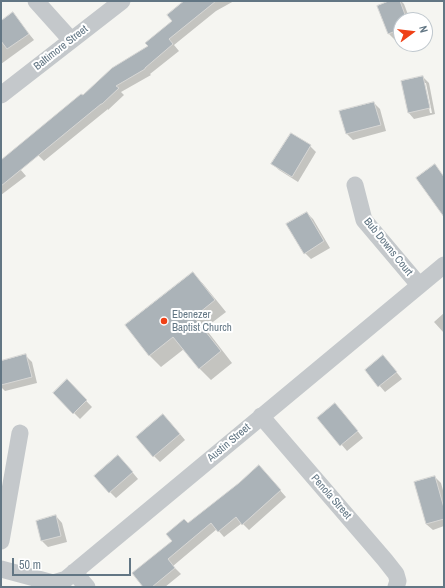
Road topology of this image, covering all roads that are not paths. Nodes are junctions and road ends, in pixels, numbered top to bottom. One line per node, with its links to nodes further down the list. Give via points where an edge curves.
1 (36, 1): 3 (street)
2 (122, 1): 3 (street, Baltimore Street)
3 (71, 40): 4 (street, Baltimore Street)
4 (1, 95)
5 (355, 185): 7 (street, Bub Downs Court, via 364,220)
6 (444, 265): 7 (street, Austin Street)
7 (419, 285): 8 (street, Austin Street)
8 (261, 416): 12 (street, Austin Street); 13 (street, Penola Street, via 385,560 396,574)
9 (20, 433): 10 (street)
10 (1, 541)
11 (1, 569): 12 (street, Austin Street, via 53,583 66,579)
12 (74, 572): 14 (street)
13 (397, 584)
14 (87, 587)

